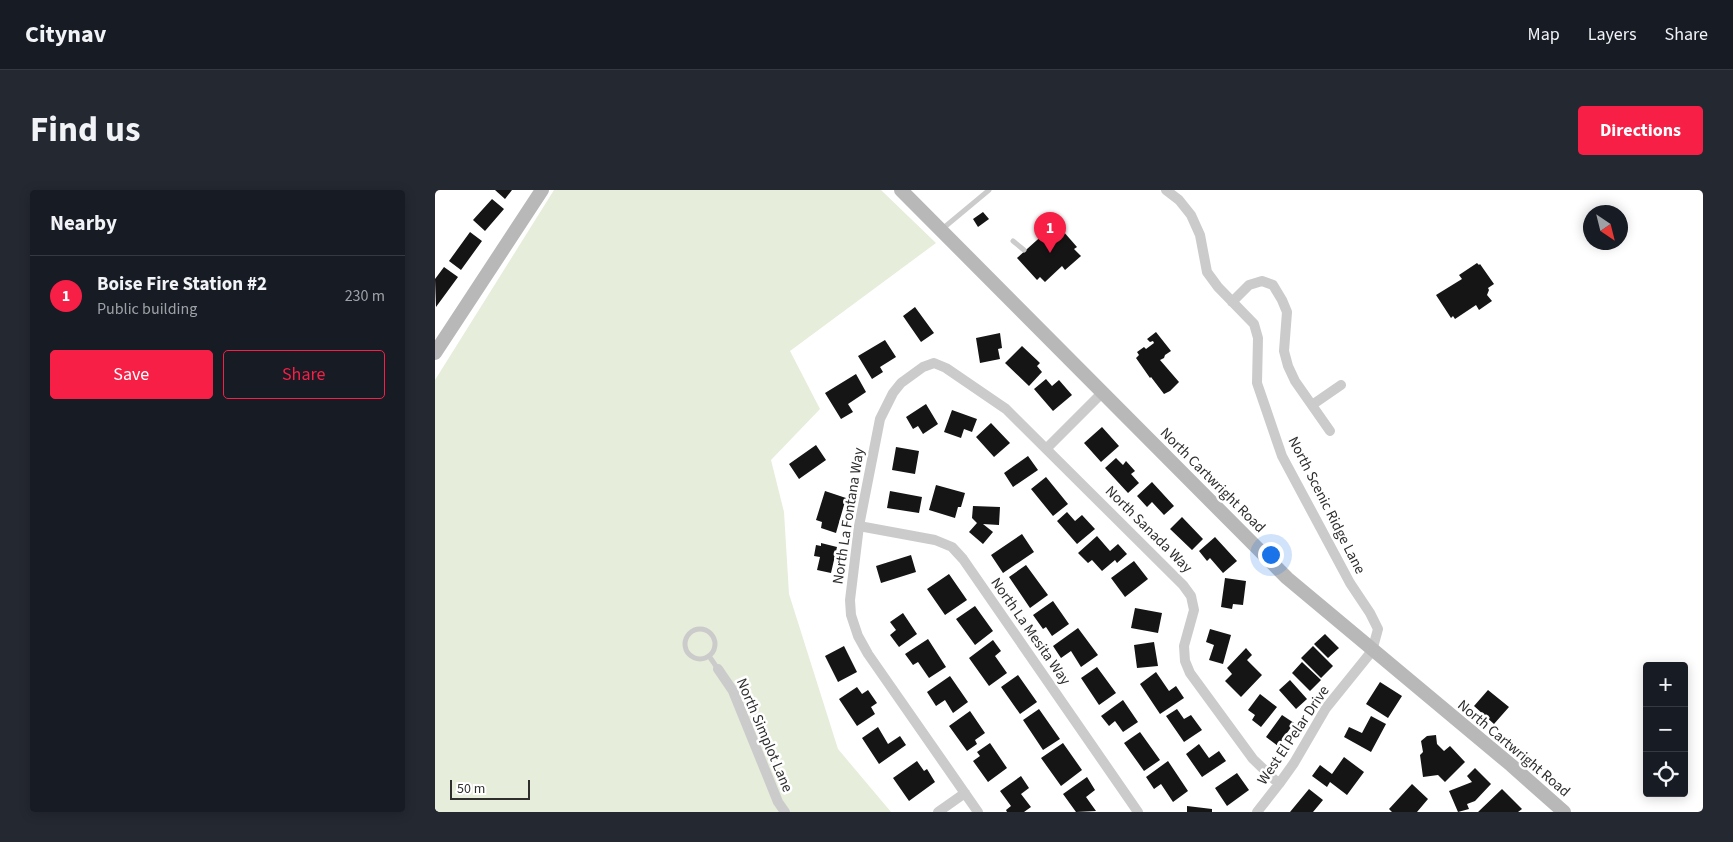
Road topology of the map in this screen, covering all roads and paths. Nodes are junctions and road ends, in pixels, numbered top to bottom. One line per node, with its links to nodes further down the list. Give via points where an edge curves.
1 (542, 190): 9 (street)
2 (901, 190): 5 (street, North Cartwright Road)
3 (989, 190): 5 (lane)
4 (1166, 190): 8 (street, North Scenic Ridge Lane, via 1191,215 1200,235 1207,272)
5 (941, 230): 12 (street, North Cartwright Road)
6 (1013, 240): 7 (lane)
7 (1024, 250)
8 (1232, 302): 13 (street, via 1249,285 1261,281 1273,285 1287,312 1284,352 1288,366); 17 (street, North Scenic Ridge Lane, via 1254,324 1258,338 1257,383 1282,456 1378,629)
9 (435, 353)
10 (934, 363): 15 (street, North Sanada Way, via 1007,409); 16 (street, North La Fontana Way, via 912,374 885,406)
11 (1341, 385): 13 (street)
12 (1103, 392): 15 (street); 17 (street, North Cartwright Road, via 1287,578)
13 (1312, 405): 14 (street)
14 (1330, 431)
15 (1047, 448): 20 (street, North Sanada Way, via 1191,596 1194,610 1184,646 1185,661 1191,674 1253,758)
16 (859, 526): 21 (street, North La Fontana Way, via 850,600 858,636); 25 (street, North La Mesita Way, via 935,540 952,547)
17 (1372, 651): 20 (street, West El Pelar Drive, via 1326,708); 27 (street, North Cartwright Road)
18 (709, 656): 18 (lane, via 715,648 711,634 698,629 689,633 685,642 687,652 699,659); 19 (lane)
19 (718, 669): 22 (street, North Simplot Lane, via 733,691)
20 (1279, 784): 26 (street, West El Pelar Drive)
21 (965, 793): 23 (street); 24 (street, North La Fontana Way)
22 (785, 812)
23 (938, 812)
24 (978, 812)
25 (1139, 812)
26 (1257, 812)
27 (1564, 812)

